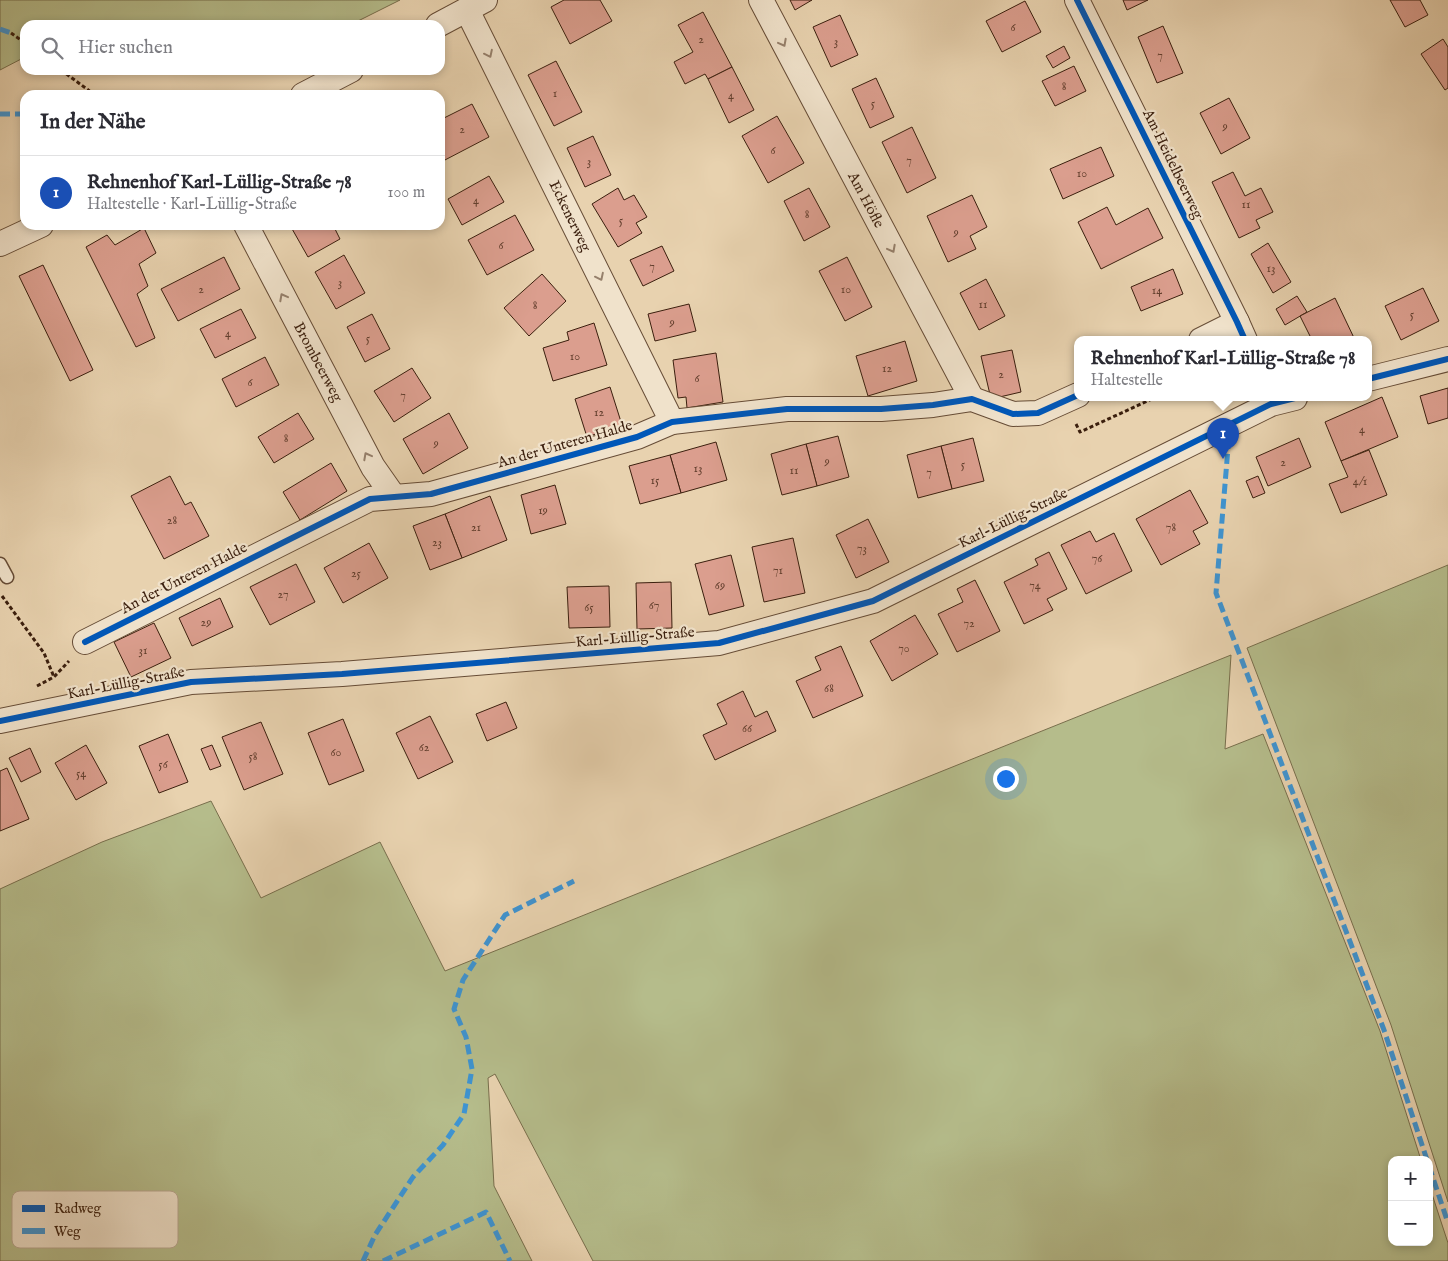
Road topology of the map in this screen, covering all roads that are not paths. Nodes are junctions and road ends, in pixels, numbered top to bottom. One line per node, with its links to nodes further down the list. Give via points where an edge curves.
1 (761, 0): 15 (street, Am Höfle, one-way to 15)
2 (1077, 0): 10 (street, Am Heidelbeerweg)
3 (476, 5): 4 (street); 17 (street, Eckenerweg, one-way to 17)
4 (445, 21)
5 (341, 75): 6 (street)
6 (313, 90)
7 (30, 230): 9 (street)
8 (249, 230): 18 (street, Brombeerweg, one-way to 8, via 373,466)
9 (0, 244)
10 (1241, 331): 11 (street)
11 (1219, 336)
12 (1448, 359): 13 (street)
13 (1372, 378)
14 (1071, 398): 15 (street, An der Unteren Halde, via 1038,413 1013,414)
15 (972, 400): 17 (street, An der Unteren Halde, via 881,409 786,409)
16 (1269, 401): 22 (street, Karl-Lüllig-Straße, via 1230,424 873,601 719,643 342,674 191,682)
17 (672, 422): 18 (street, An der Unteren Halde, via 637,437 431,494)
18 (394, 496): 21 (street, An der Unteren Halde, via 370,499)
19 (0, 564): 20 (lane)
20 (7, 577)
21 (85, 642)
22 (0, 721)

